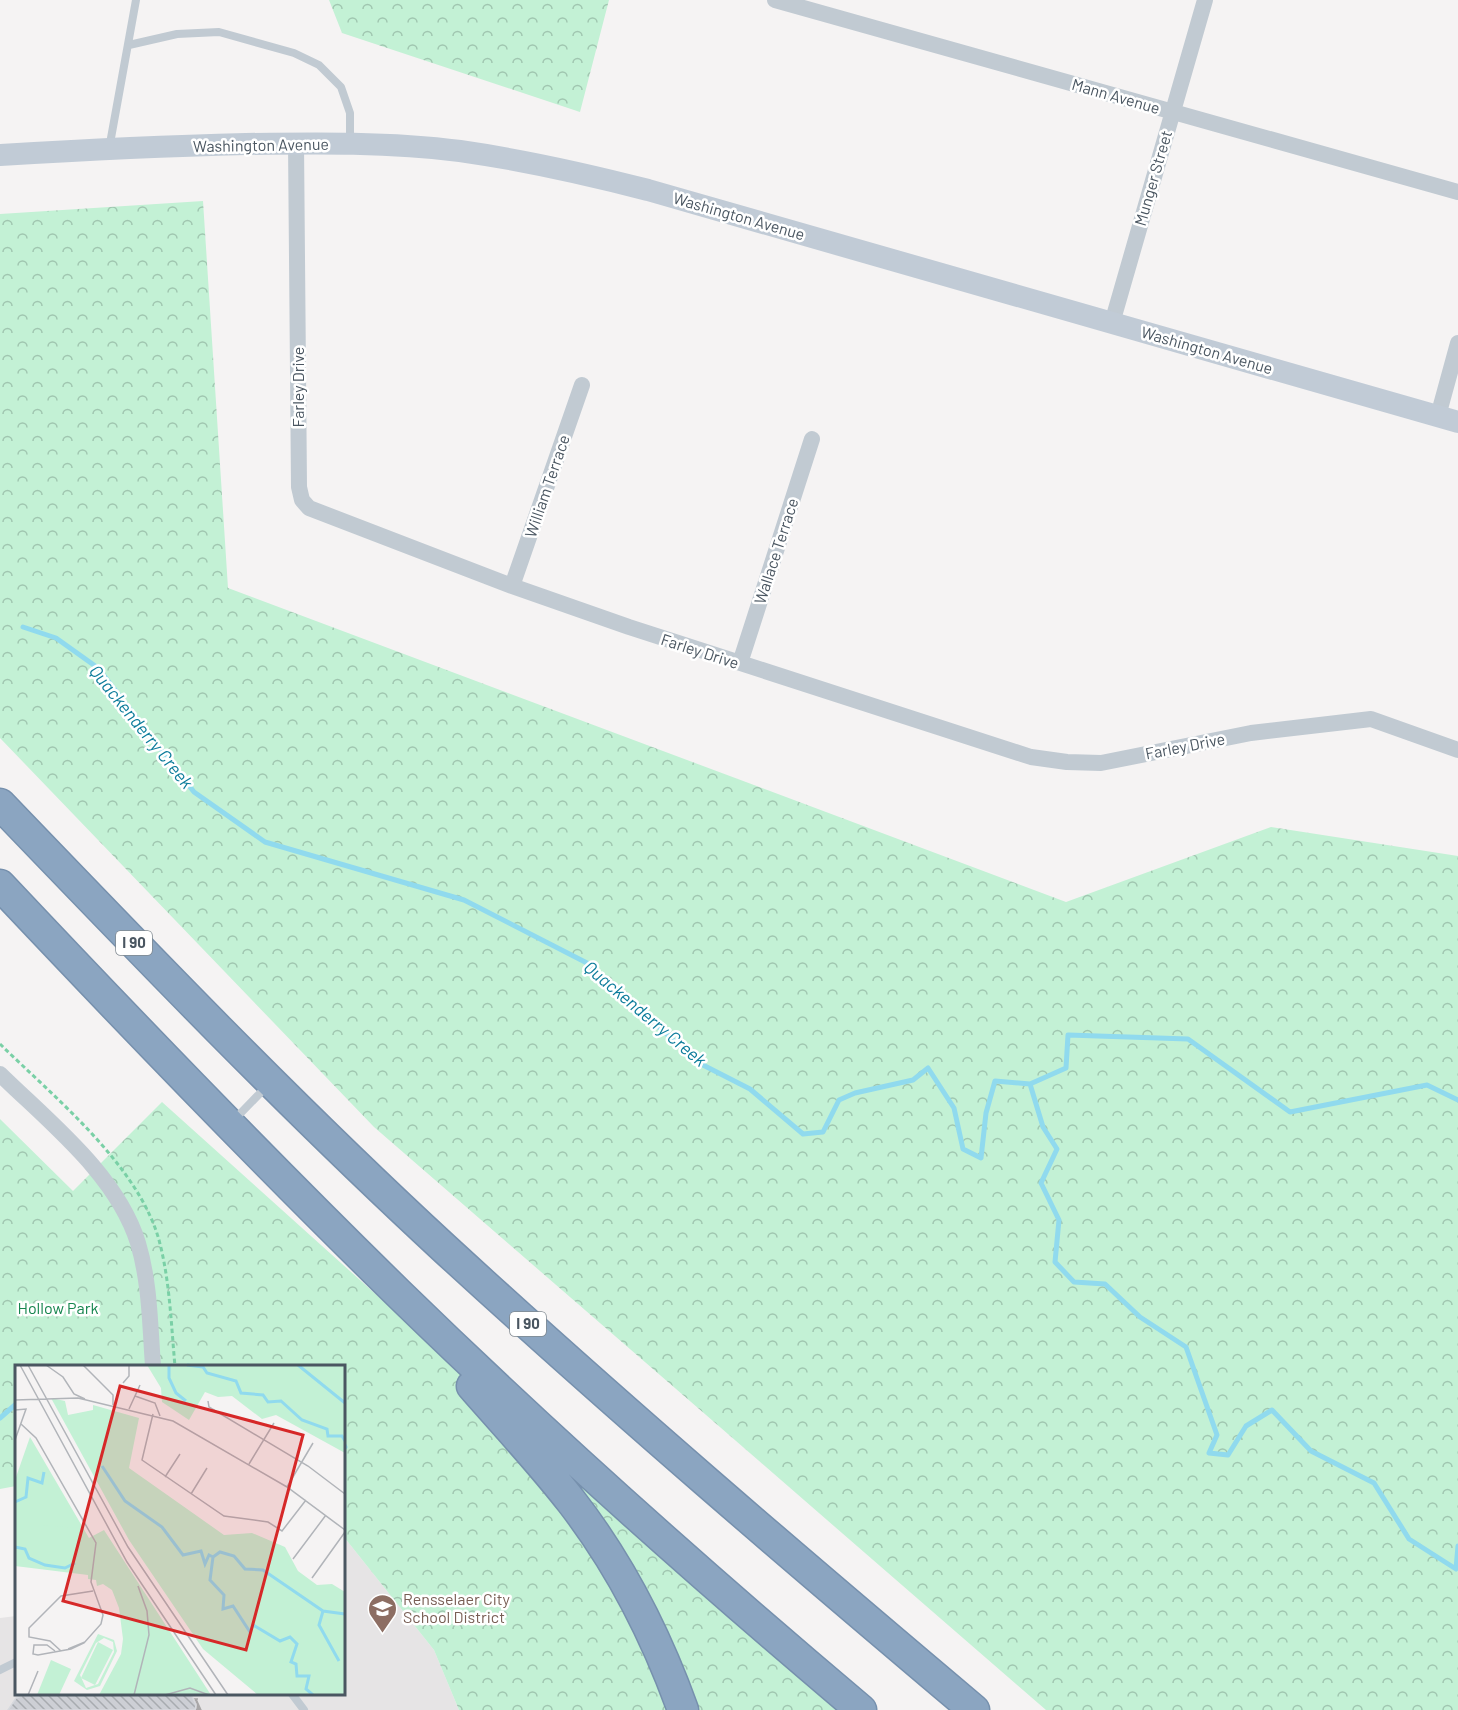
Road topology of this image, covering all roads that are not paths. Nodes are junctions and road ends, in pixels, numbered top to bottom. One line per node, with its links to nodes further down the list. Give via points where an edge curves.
1 (136, 0): 4 (lane)
2 (775, 0): 5 (street, Mann Avenue)
3 (1205, 0): 5 (street, Munger Street)
4 (129, 45): 7 (lane, via 177,34 219,32 294,53 319,65 341,87 350,113); 8 (lane)
5 (1172, 111): 10 (street, Mann Avenue); 11 (street, Munger Street)
6 (296, 143): 7 (street, Washington Avenue); 8 (street, Washington Avenue); 16 (street, Farley Drive, via 302,500 309,508)
7 (351, 144): 11 (street, Washington Avenue, via 460,151 573,171)
8 (109, 149): 9 (street, Washington Avenue)
9 (0, 154)
10 (1458, 192)
11 (1112, 323): 14 (street, Washington Avenue)
12 (1458, 343): 14 (street)
13 (582, 385): 16 (street, William Terrace)
14 (1448, 419)
15 (812, 439): 17 (street, Wallace Terrace)
16 (512, 586): 17 (street, Farley Drive)
17 (740, 663): 18 (street, Farley Drive, via 1031,757 1067,762 1101,763 1251,733 1371,718)
18 (1458, 750)
19 (0, 804): 22 (highway, I 90)
20 (0, 885): 23 (highway)
21 (0, 1074): 25 (street, via 93,1167 122,1205 145,1271)
22 (271, 1081): 23 (lane); 32 (highway, I 90, via 426,1231 584,1375)
23 (230, 1124): 24 (highway)
24 (346, 1241): 30 (highway, via 572,1502 623,1578 660,1651); 31 (highway, via 673,1548)
25 (153, 1365)
26 (15, 1662): 27 (lane)
27 (0, 1670)
28 (292, 1695): 29 (lane)
29 (304, 1710)
30 (683, 1710)
31 (861, 1710)
32 (974, 1710)

